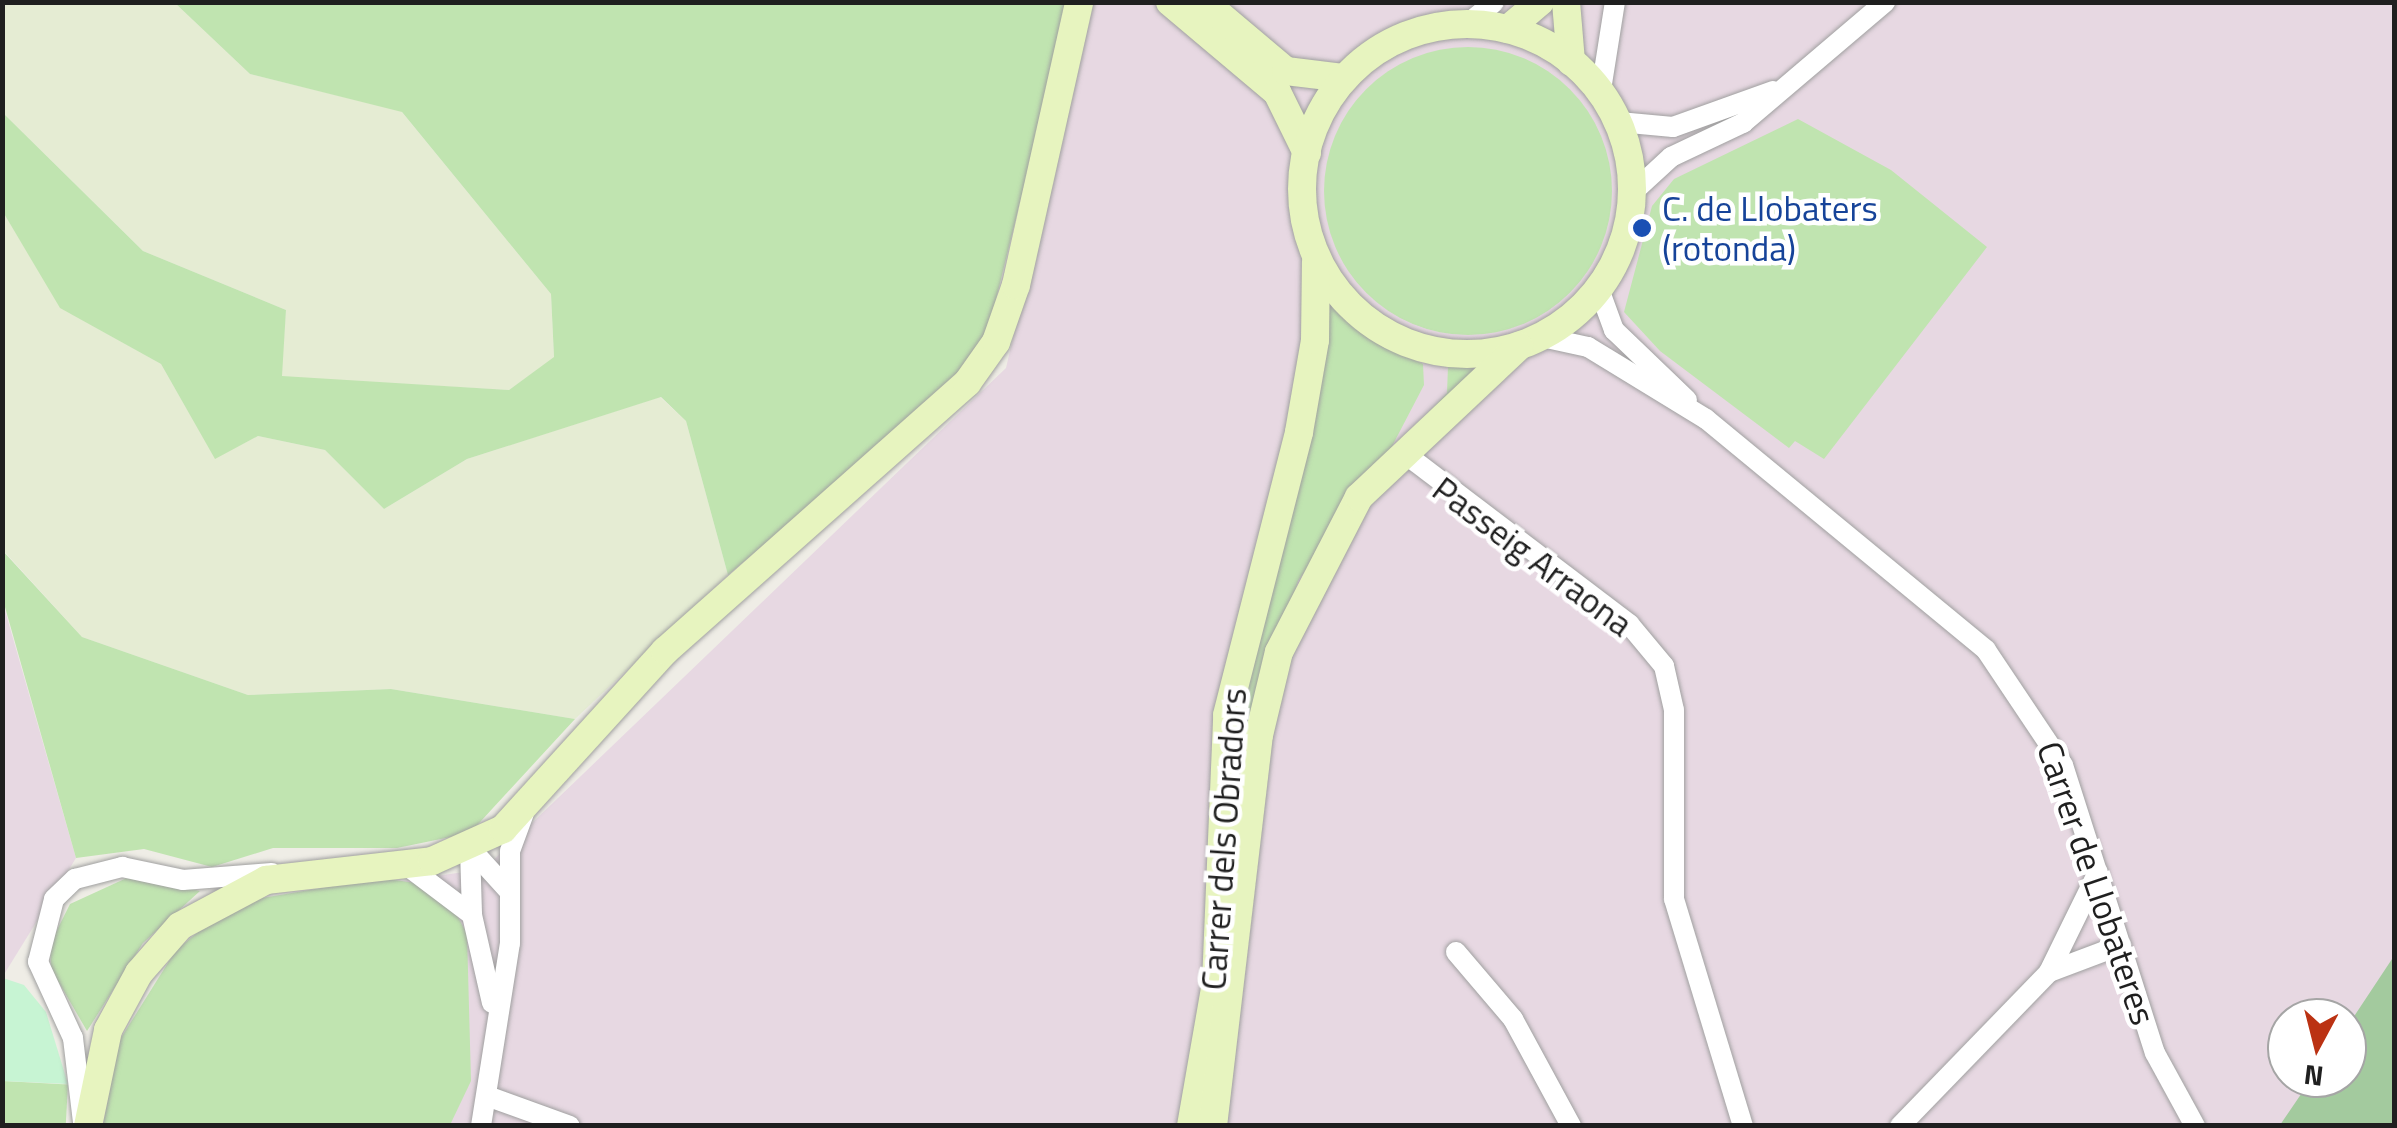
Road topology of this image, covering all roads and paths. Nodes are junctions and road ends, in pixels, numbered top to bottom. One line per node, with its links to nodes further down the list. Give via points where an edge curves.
1 (1079, 2): 23 (main road, via 1016,284 984,361 945,407 665,650)
2 (1170, 2): 16 (main road, via 1277,92)
3 (1204, 2): 12 (main road, via 1286,71)
4 (1494, 2): 9 (street)
5 (1540, 2): 10 (main road)
6 (1566, 2): 11 (main road)
7 (1615, 2): 14 (street)
8 (1885, 2): 13 (street)
9 (1466, 25): 10 (main road); 12 (main road, via 1391,42)
10 (1508, 28): 11 (main road)
11 (1572, 62): 14 (main road)
12 (1344, 78): 16 (main road)
13 (1798, 81): 15 (street, via 1673,127); 17 (street, via 1743,123 1672,156)
14 (1601, 90): 15 (main road)
15 (1619, 122): 17 (main road)
16 (1307, 153): 18 (main road, via 1302,204)
17 (1632, 194): 19 (main road, via 1622,244)
18 (1316, 260): 20 (main road, via 1391,338 1468,355); 33 (main road, Carrer dels Obradors, via 1316,340 1299,432 1227,715)
19 (1600, 289): 20 (main road); 21 (street, Carrer de Llobateres, via 1614,330)
20 (1531, 341): 21 (street, Carrer de Llobateres, via 1588,347); 22 (main road)
21 (1706, 419): 26 (street, Carrer de Llobateres, via 1986,650 2049,736)
22 (1404, 453): 33 (main road, via 1359,497 1278,652 1259,735); 42 (street, Passeig Arraona, via 1629,624 1664,666 1674,710 1674,899)
23 (527, 807): 24 (main road); 28 (street)
24 (470, 848): 25 (main road); 28 (street); 29 (street)
25 (406, 865): 27 (main road); 29 (street)
26 (2098, 872): 30 (street, Carrer de Llobateres); 32 (street)
27 (294, 873): 36 (main road, via 208,906 162,943 108,1030); 36 (street, via 184,880 122,866 75,879 54,899 38,962 73,1038)
28 (507, 889): 34 (street, via 510,943)
29 (472, 916): 34 (street)
30 (2121, 944): 32 (street); 44 (street, Carrer de Llobateres, via 2155,1053)
31 (1456, 952): 41 (street, via 1514,1019)
32 (2050, 972): 43 (street)
33 (1226, 985): 39 (main road, Carrer dels Obradors); 40 (main road)
34 (495, 1014): 35 (street)
35 (487, 1096): 37 (street); 38 (street)
36 (86, 1126)
37 (481, 1126)
38 (570, 1126)
39 (1191, 1126)
40 (1213, 1126)
41 (1571, 1126)
42 (1742, 1126)
43 (1900, 1126)
44 (2195, 1126)

